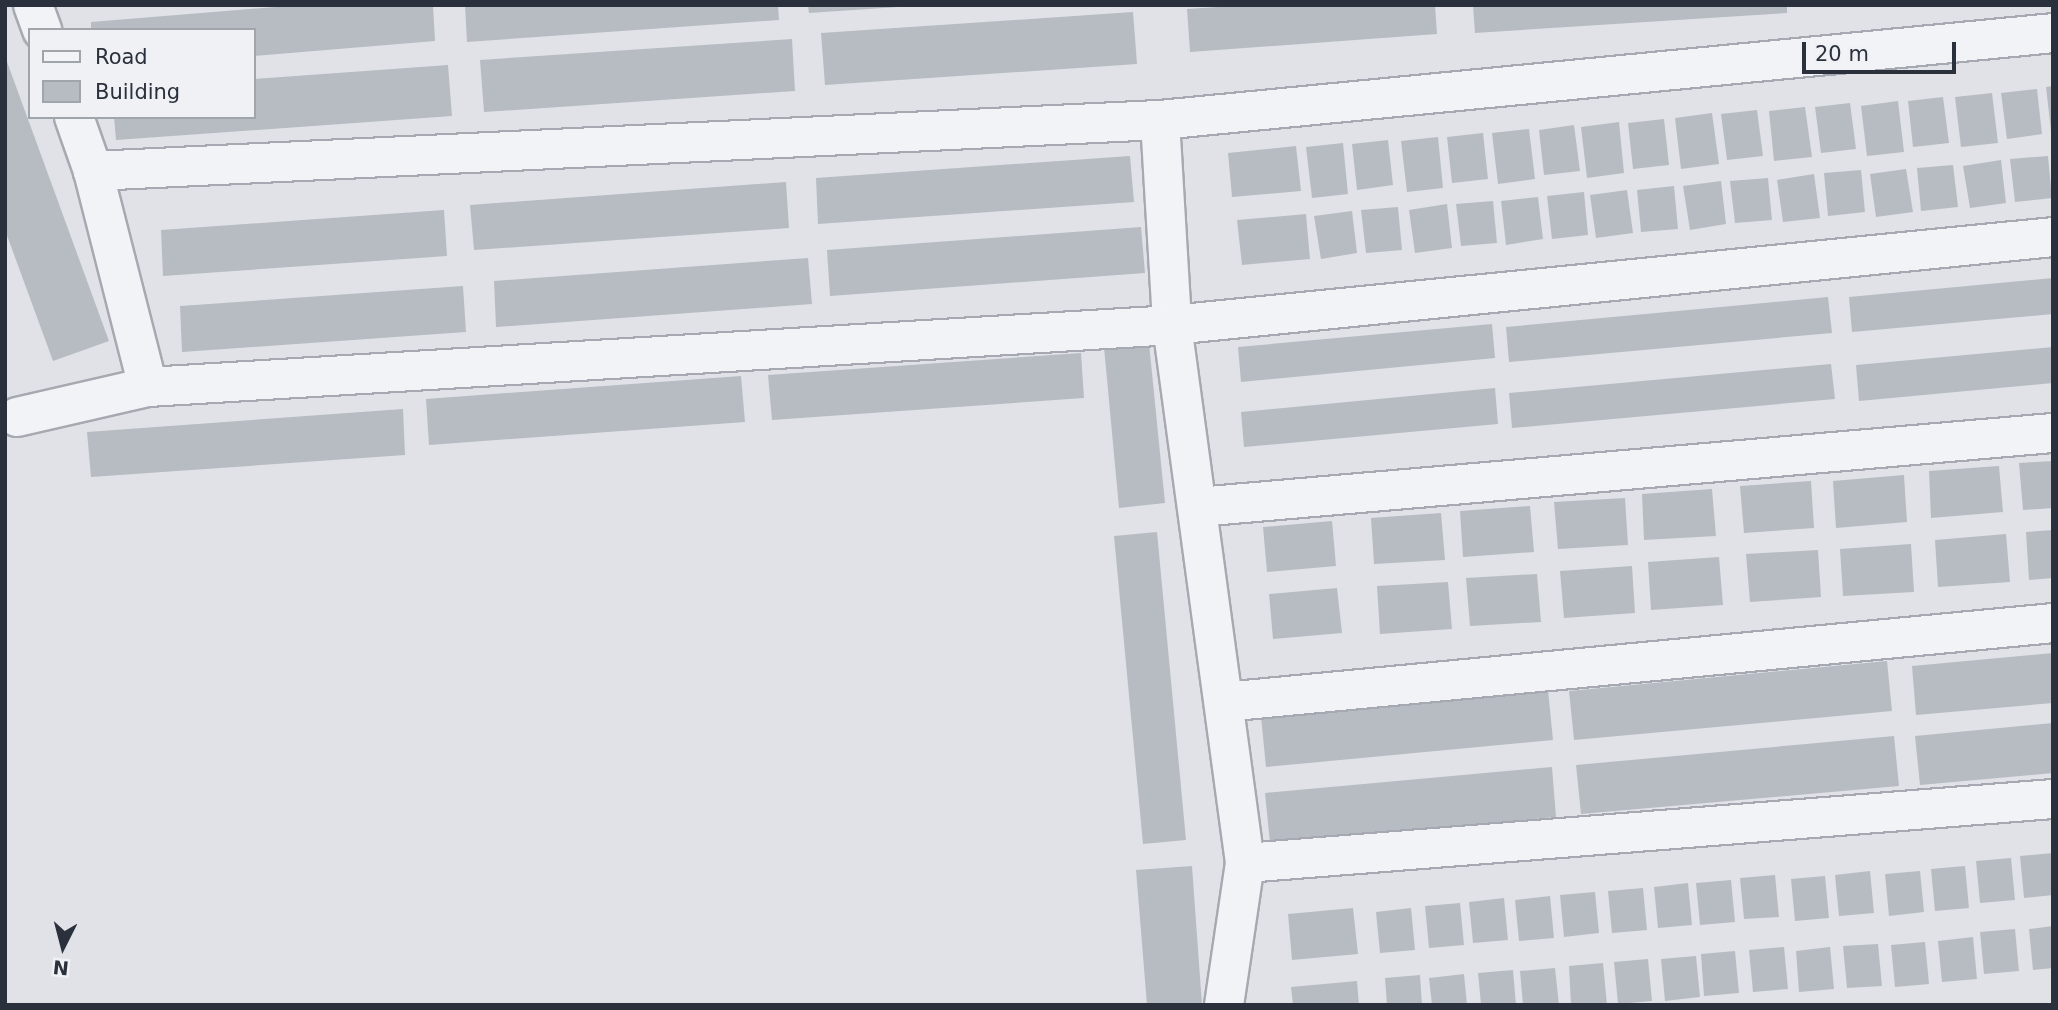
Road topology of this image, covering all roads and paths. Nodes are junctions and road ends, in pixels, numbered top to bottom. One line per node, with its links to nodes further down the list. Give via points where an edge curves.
1 (33, 5): 2 (street)
2 (41, 28)
3 (2053, 33): 5 (street)
4 (75, 119): 6 (street)
5 (1160, 120): 6 (street); 8 (street)
6 (93, 170): 9 (street)
7 (2053, 237): 8 (street)
8 (1172, 325): 9 (street); 12 (street)
9 (148, 387): 10 (street)
10 (17, 417)
11 (2053, 433): 12 (street)
12 (1198, 507): 14 (street)
13 (2053, 623): 14 (street)
14 (1224, 702): 16 (street)
15 (2053, 799): 16 (street)
16 (1245, 863): 17 (street)
17 (1224, 1005)

